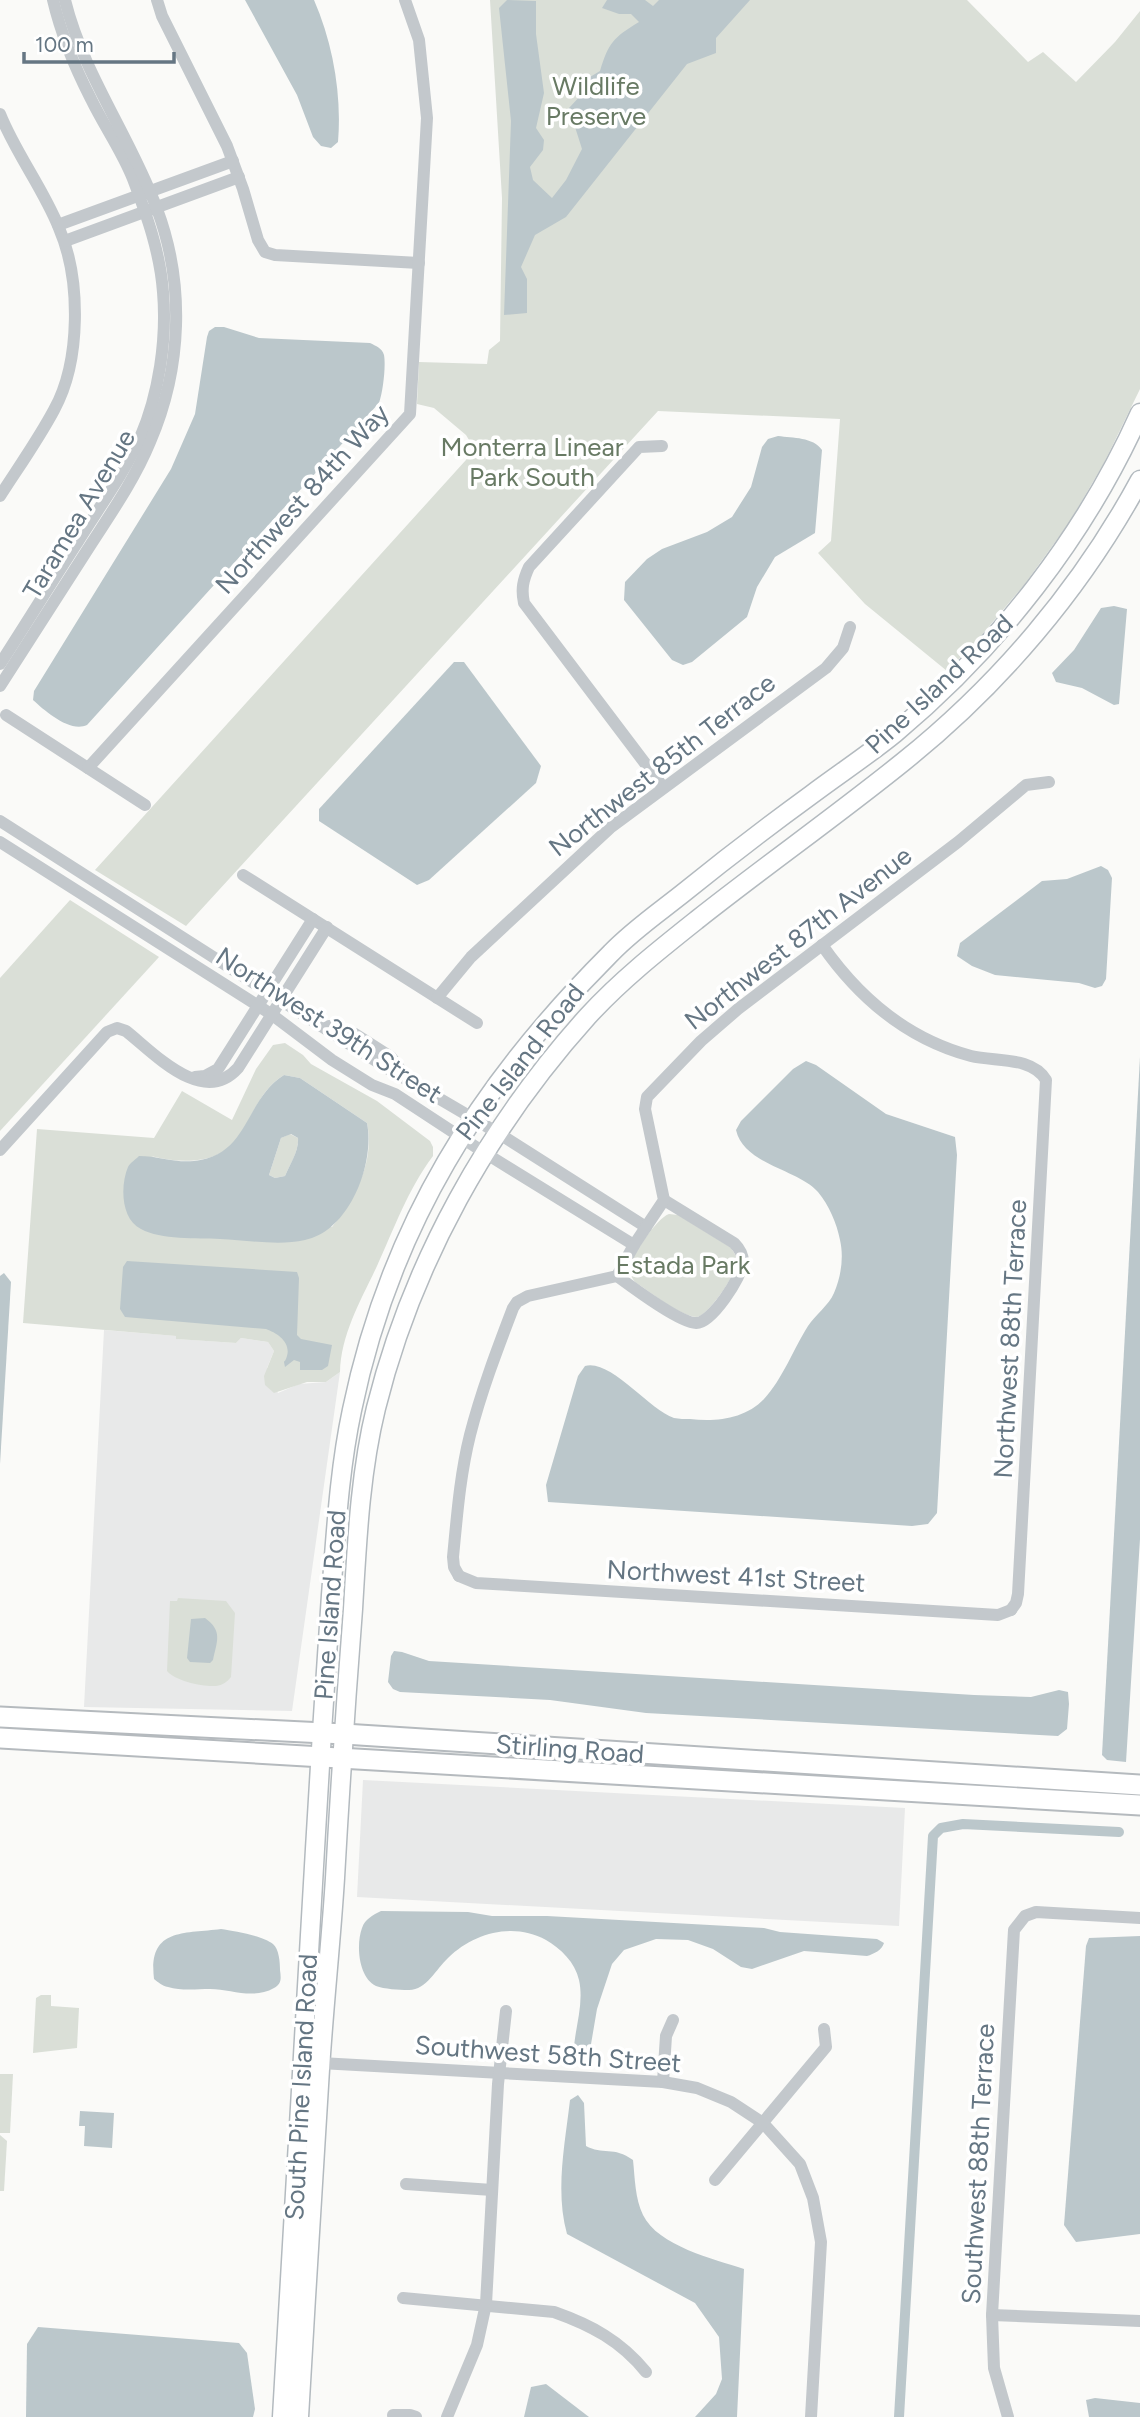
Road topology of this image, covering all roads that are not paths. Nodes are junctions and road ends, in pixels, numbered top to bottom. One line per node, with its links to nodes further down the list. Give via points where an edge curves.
1 (53, 0): 8 (street, Taramea Avenue, via 91,100)
2 (65, 0): 8 (street, Taramea Avenue, via 83,53 140,165)
3 (157, 0): 6 (street)
4 (405, 0): 12 (street, Northwest 84th Way, via 419,40 427,118)
5 (0, 114): 10 (street)
6 (233, 161): 7 (street); 8 (street)
7 (239, 177): 9 (street); 12 (street, via 265,252)
8 (144, 194): 9 (street, Taramea Avenue); 10 (street)
9 (150, 208): 11 (street); 18 (street, Taramea Avenue, via 164,324 151,404 122,472); 19 (street, Taramea Avenue, via 172,265 177,303 176,339 163,410 130,482)
10 (58, 225): 11 (street)
11 (65, 241): 16 (street, via 75,293 72,356 55,408)
12 (419, 263): 21 (street, Northwest 84th Way, via 407,418)
13 (1140, 413): 38 (main road, Pine Island Road, via 1100,492 1056,561 980,653 896,732 624,939 563,1000)
14 (662, 446): 23 (street, via 639,447 529,567 522,591 524,603)
15 (1140, 480): 39 (main road, Pine Island Road, via 1079,578 994,680 905,760 639,966 589,1015)
16 (0, 496)
17 (850, 627): 23 (street, Northwest 85th Terrace, via 843,648 826,668)
18 (0, 664)
19 (0, 686)
20 (6, 715): 21 (street)
21 (88, 768): 24 (street)
22 (1049, 782): 30 (street, Northwest 87th Avenue, via 1026,785)
23 (663, 788): 32 (street, Northwest 85th Terrace, via 535,895 471,957)
24 (145, 805)
25 (0, 821): 31 (street, Northwest 39th Street)
26 (0, 842): 34 (street, Northwest 39th Street)
27 (243, 875): 28 (street)
28 (313, 919): 29 (street); 31 (street)
29 (327, 927): 32 (street); 33 (street)
30 (822, 945): 43 (street, Northwest 87th Avenue, via 737,1009 647,1097 643,1106); 47 (street, Northwest 88th Terrace, via 862,995 914,1033 970,1056 1044,1068 1046,1099)
31 (267, 992): 33 (street, Northwest 39th Street); 34 (street)
32 (437, 998): 36 (street)
33 (280, 1001): 35 (street); 38 (street, Northwest 39th Street)
34 (258, 1007): 35 (street, Northwest 39th Street); 37 (street, via 218,1069)
35 (271, 1014): 37 (street, via 228,1079 212,1083); 40 (street, Northwest 39th Street, via 332,1060)
36 (477, 1023)
37 (189, 1077): 41 (street, via 117,1028 107,1032)
38 (473, 1118): 39 (street, Northwest 39th Street); 40 (main road, Pine Island Road)
39 (498, 1133): 42 (main road, Pine Island Road); 44 (street, Northwest 39th Street)
40 (461, 1137): 42 (street, Northwest 39th Street); 49 (main road, Pine Island Road, via 402,1249 353,1407 339,1496)
41 (0, 1150)
42 (485, 1153): 45 (street, Northwest 39th Street); 50 (main road, Pine Island Road, via 415,1286 375,1411 359,1522)
43 (664, 1200): 44 (street); 46 (street, via 734,1243 746,1255 740,1272 701,1327)
44 (646, 1227): 45 (street)
45 (634, 1245): 46 (street)
46 (617, 1276): 47 (street, Northwest 41st Street, via 527,1296 513,1308 470,1437 459,1493 455,1579)
47 (1014, 1614)
48 (6, 1717): 49 (main road, Stirling Road); 51 (main road)
49 (321, 1733): 50 (main road, Stirling Road); 52 (main road, Pine Island Road)
50 (344, 1734): 53 (main road, Pine Island Road); 54 (main road, Stirling Road)
51 (6, 1738): 52 (main road, Stirling Road)
52 (320, 1757): 53 (main road, Stirling Road); 75 (main road, South Pine Island Road)
53 (342, 1758): 55 (main road, Stirling Road); 62 (main road, South Pine Island Road)
54 (721, 1759): 55 (main road); 56 (main road, Stirling Road)
55 (722, 1782): 57 (main road, Stirling Road)
56 (1140, 1785)
57 (1140, 1805)
58 (1140, 1918): 71 (street, Southwest 88th Terrace, via 1036,1912 1017,1924)
59 (506, 2011): 63 (street)
60 (673, 2020): 64 (street, via 666,2036)
61 (824, 2029): 65 (street, via 826,2047)
62 (320, 2063): 63 (street, Southwest 58th Street); 76 (main road, South Pine Island Road)
63 (499, 2074): 64 (street, Southwest 58th Street); 68 (street)
64 (663, 2082): 65 (street, Southwest 58th Street, via 697,2088 731,2102)
65 (763, 2123): 66 (street); 79 (street, Southwest 58th Street, via 800,2164 813,2198 821,2242)
66 (715, 2179)
67 (406, 2185): 68 (street)
68 (492, 2190): 70 (street)
69 (403, 2298): 70 (street)
70 (486, 2304): 73 (street, via 575,2319 622,2346); 78 (street, via 477,2345)
71 (992, 2315): 72 (street); 80 (street, Southwest 88th Terrace, via 995,2368)
72 (1140, 2321)
73 (646, 2372)
74 (393, 2415): 77 (street)
75 (282, 2417)
76 (299, 2417)
77 (416, 2417)
78 (447, 2417)
79 (811, 2417)
80 (1008, 2417)

